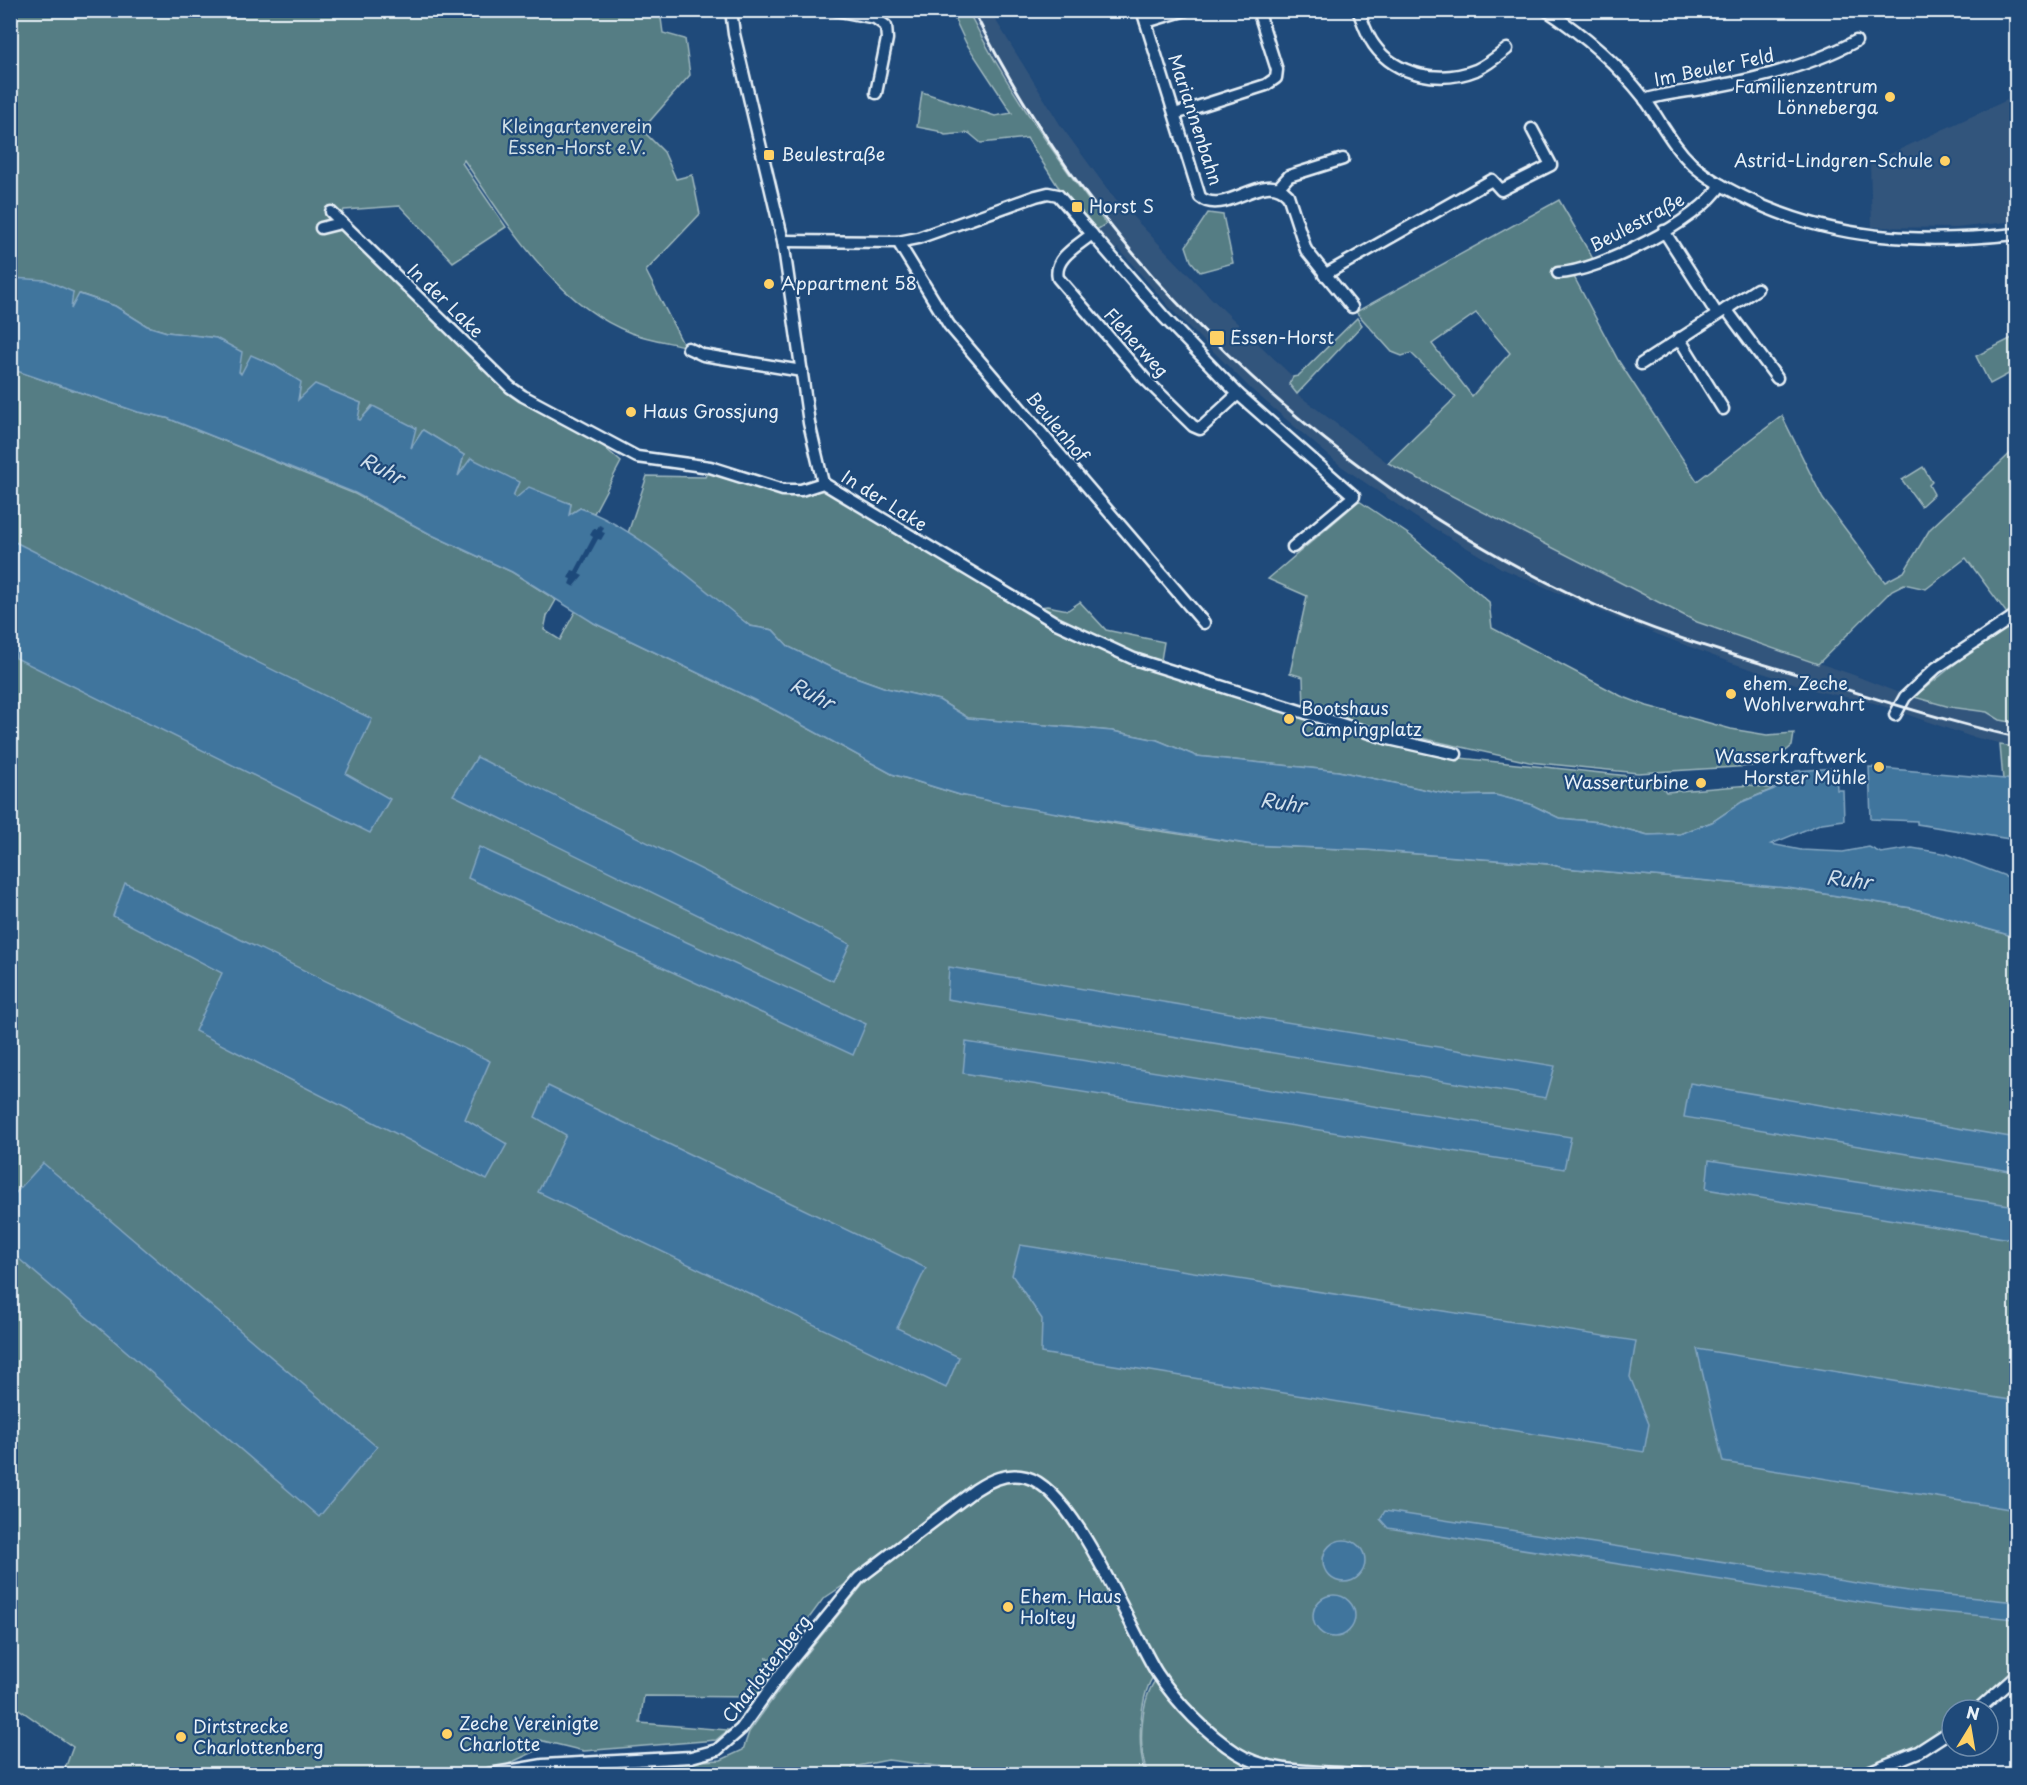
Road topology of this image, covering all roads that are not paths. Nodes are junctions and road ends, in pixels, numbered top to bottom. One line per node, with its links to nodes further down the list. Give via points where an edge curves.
1 (731, 10): 24 (street)
2 (835, 10): 11 (street, via 875,18 886,26)
3 (1142, 10): 8 (street, Mariannenbahn)
4 (1186, 10): 8 (street)
5 (1258, 10): 13 (street, via 1277,70 1276,78 1266,85)
6 (1358, 10): 10 (street, via 1380,53 1398,67 1421,75 1463,74 1487,64)
7 (1546, 10): 12 (street, via 1606,55)
8 (1146, 22): 13 (street, Mariannenbahn)
9 (1856, 40): 12 (street, Im Beuler Feld, via 1816,60 1752,79)
10 (1507, 49)
11 (876, 93)
12 (1645, 100): 16 (street, via 1677,148)
13 (1175, 114): 17 (street, Mariannenbahn, via 1197,190 1204,200 1218,201)
14 (1532, 129): 27 (street, via 1551,165 1501,190 1492,180)
15 (1343, 159): 17 (street, Mariannenbahn, via 1289,176)
16 (1721, 185): 21 (street, Beulestraße, via 1703,206); 23 (street, via 1788,216 1865,236 1945,239)
17 (1278, 187): 27 (street, via 1288,195 1306,250)
18 (331, 212): 19 (street, In der Lake)
19 (341, 223): 20 (street); 38 (street, In der Lake, via 523,396 637,457 710,467 783,490 801,490)
20 (321, 228)
21 (1664, 231): 26 (street, Beulestraße, via 1596,264); 30 (street)
22 (1092, 234): 25 (street, via 1058,195 1045,193); 36 (street); 36 (street, Fleherweg, via 1061,260 1058,276 1145,379 1198,429)
23 (2016, 234)
24 (783, 241): 25 (street); 34 (street)
25 (898, 242): 41 (street, Beulenhof, via 949,325)
26 (1558, 273)
27 (1324, 275): 29 (street)
28 (1757, 289): 30 (street)
29 (1352, 307)
30 (1722, 311): 31 (street); 35 (street)
31 (1679, 339): 33 (street); 37 (street)
32 (688, 348): 34 (street, via 712,357)
33 (1641, 364)
34 (802, 371): 38 (street, via 816,461 821,469)
35 (1778, 378)
36 (1238, 394): 39 (street, via 1354,496)
37 (1723, 409)
38 (818, 484): 43 (street, In der Lake, via 1014,600 1134,659 1389,740)
39 (1293, 547)
40 (2016, 615): 42 (street, via 1935,668 1905,697)
41 (1204, 623)
42 (1895, 715)
43 (1456, 754)
44 (2016, 1676): 45 (street)
45 (1991, 1698)
46 (1940, 1738): 49 (street, via 1918,1752)
47 (489, 1774): 48 (street, Charlottenberg, via 543,1765 691,1757 717,1750 741,1729 859,1578 949,1507 982,1485 1005,1476 1037,1481 1059,1498 1158,1674 1220,1741 1239,1754 1269,1765)
48 (1357, 1774)
49 (1863, 1774)

